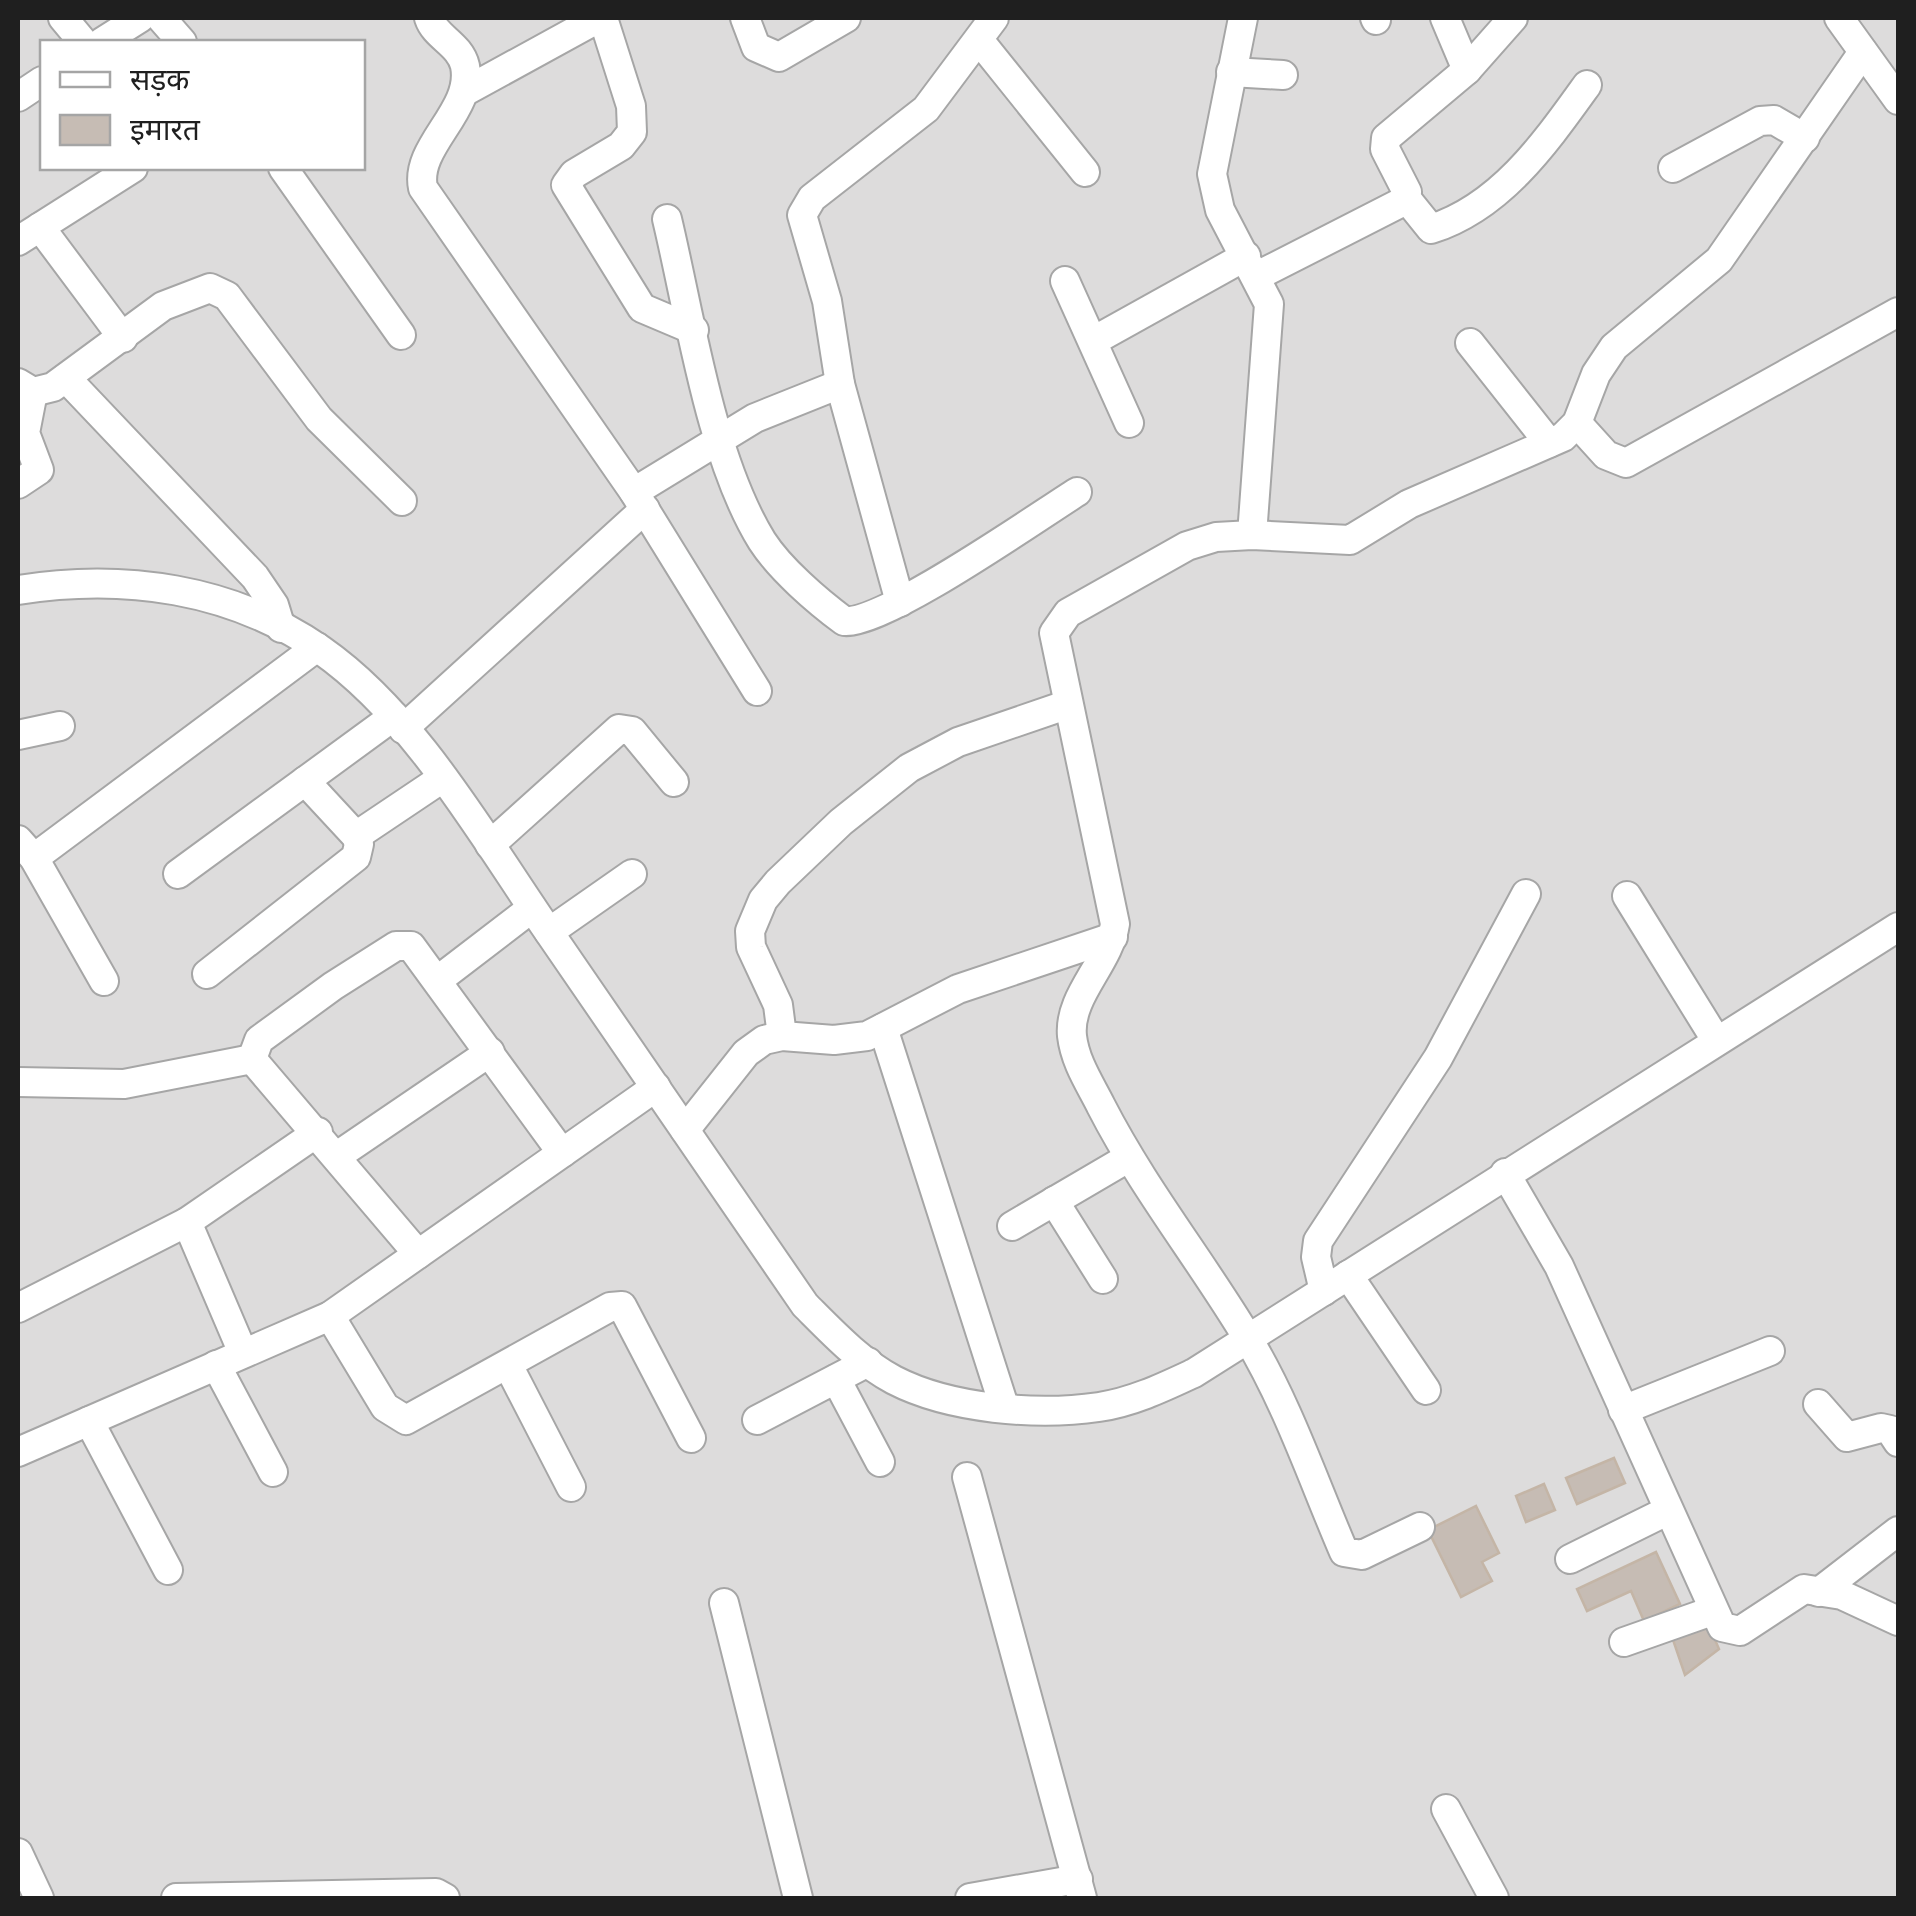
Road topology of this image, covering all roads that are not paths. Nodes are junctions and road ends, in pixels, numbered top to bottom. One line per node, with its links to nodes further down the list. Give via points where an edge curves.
1 (63, 18): 13 (street)
2 (140, 18): 14 (street)
3 (161, 18): 15 (street)
4 (428, 18): 22 (street, via 464,60)
5 (601, 18): 22 (street); 36 (street, via 631,106 632,132 566,186 642,308)
6 (744, 18): 7 (street, via 768,57)
7 (846, 18)
8 (1244, 18): 18 (street)
9 (1445, 18): 17 (street)
10 (1513, 18): 17 (street)
11 (1840, 18): 16 (street)
12 (987, 29): 29 (street); 42 (street, via 926,109 804,209)
13 (81, 40)
14 (105, 40)
15 (180, 40)
16 (1864, 52): 24 (street); 25 (street)
17 (1466, 70): 30 (street, via 1386,138)
18 (1231, 72): 19 (street); 33 (street, via 1212,174 1220,210)
19 (1283, 75)
20 (40, 82): 23 (street)
21 (1587, 85): 30 (street, via 1540,151 1499,189 1434,228 1425,226)
22 (464, 92): 50 (street, via 424,172 423,188)
23 (18, 98)
24 (1898, 100)
25 (1805, 138): 26 (street, via 1774,120 1760,121); 45 (street, via 1719,260 1614,347)
26 (1672, 168)
27 (130, 170): 32 (street)
28 (284, 170): 37 (street)
29 (1086, 172)
30 (1406, 198): 33 (street)
31 (667, 219): 36 (street)
32 (29, 234): 38 (street)
33 (1251, 266): 39 (street); 52 (street, via 1270,318)
34 (1065, 282): 39 (street)
35 (1898, 312): 45 (street, via 1626,463 1606,455)
36 (694, 330): 46 (street)
37 (402, 336)
38 (122, 338): 41 (street); 51 (street, via 163,306 210,288 220,291 320,419)
39 (1094, 340): 44 (street)
40 (1470, 344): 47 (street)
41 (66, 378): 43 (street); 55 (street, via 255,577)
42 (840, 384): 46 (street); 54 (street)
43 (25, 387): 48 (street, via 25,433 39,470)
44 (1130, 423)
45 (1577, 423): 47 (street)
46 (720, 439): 50 (street); 54 (street, via 764,544 839,617 858,620)
47 (1549, 443): 52 (street, via 1409,504 1350,540)
48 (18, 484)
49 (1077, 492): 54 (street)
50 (639, 500): 57 (street); 59 (street)
51 (402, 501)
52 (1252, 535): 58 (street, via 1188,546 1060,621 1053,640)
53 (18, 590): 55 (street, via 113,582 160,586 210,597)
54 (900, 602)
55 (280, 628): 56 (street)
56 (317, 647): 59 (street); 67 (street)
57 (758, 691)
58 (1066, 704): 75 (street, via 1113,906); 80 (street, via 958,742 909,768 778,882 750,931)
59 (398, 722): 62 (street); 63 (street)
60 (60, 726): 61 (street)
61 (18, 735)
62 (441, 779): 65 (street); 66 (street)
63 (306, 781): 65 (street); 68 (street)
64 (674, 782): 66 (street, via 636,736 619,729)
65 (356, 836): 76 (street, via 356,856)
66 (490, 846): 72 (street)
67 (26, 849): 77 (street)
68 (178, 874)
69 (632, 874): 74 (street)
70 (1526, 894): 97 (street, via 1438,1058 1318,1241 1316,1257)
71 (1628, 896): 81 (street)
72 (532, 908): 74 (street); 78 (street)
73 (1898, 927): 81 (street)
74 (549, 932): 85 (street)
75 (1113, 937): 79 (street, via 958,990); 90 (street, via 1074,1013 1072,1038)
76 (207, 974)
77 (104, 980)
78 (438, 980): 82 (street); 83 (street, via 411,946 396,946 259,1040)
79 (883, 1028): 80 (street, via 853,1040); 109 (street)
80 (782, 1036): 86 (street, via 746,1053)
81 (1716, 1040): 91 (street)
82 (490, 1052): 88 (street); 89 (street)
83 (252, 1059): 84 (street, via 124,1084); 87 (street)
84 (18, 1082)
85 (656, 1087): 86 (street); 88 (street)
86 (685, 1130): 103 (street, via 805,1305)
87 (318, 1132): 89 (street); 93 (street)
88 (562, 1153): 95 (street)
89 (337, 1156): 95 (street)
90 (1128, 1158): 92 (street); 100 (street)
91 (1506, 1173): 97 (street); 110 (street, via 1558,1266)
92 (1054, 1201): 94 (street); 96 (street)
93 (187, 1222): 98 (street); 102 (street)
94 (1012, 1226)
95 (418, 1254): 99 (street)
96 (1103, 1279)
97 (1336, 1283): 100 (street); 107 (street)
98 (18, 1308)
99 (330, 1316): 102 (street); 105 (street, via 398,1419 414,1418)
100 (1248, 1339): 109 (street, via 1150,1393 1098,1407); 121 (street, via 1306,1455 1344,1552 1362,1555)
101 (1770, 1351): 110 (street)
102 (243, 1353): 104 (street)
103 (868, 1362): 106 (street); 109 (street, via 916,1390)
104 (216, 1365): 112 (street); 117 (street)
105 (508, 1365): 113 (street, via 622,1306); 119 (street)
106 (836, 1379): 111 (street); 116 (street)
107 (1426, 1390)
108 (1818, 1404): 114 (street, via 1846,1437 1882,1428)
109 (1004, 1406)
110 (1624, 1410): 120 (street)
111 (757, 1420)
112 (89, 1421): 115 (street); 124 (street)
113 (691, 1438)
114 (1898, 1442)
115 (18, 1452)
116 (880, 1462)
117 (273, 1472)
118 (967, 1476): 132 (street)
119 (572, 1488)
120 (1667, 1510): 123 (street); 127 (street)
121 (1420, 1528)
122 (1898, 1530): 125 (street)
123 (1570, 1558)
124 (168, 1570)
125 (1819, 1592): 127 (street, via 1804,1590 1736,1632 1722,1627); 128 (street, via 1842,1594)
126 (724, 1603): 136 (street)
127 (1712, 1611): 129 (street)
128 (1898, 1621)
129 (1624, 1642)
130 (1446, 1808): 138 (street)
131 (18, 1853): 133 (street)
132 (1080, 1889): 137 (street)
133 (39, 1898)
134 (176, 1898): 135 (street, via 436,1892)
135 (444, 1898)
136 (798, 1898)
137 (970, 1898)
138 (1494, 1898)

